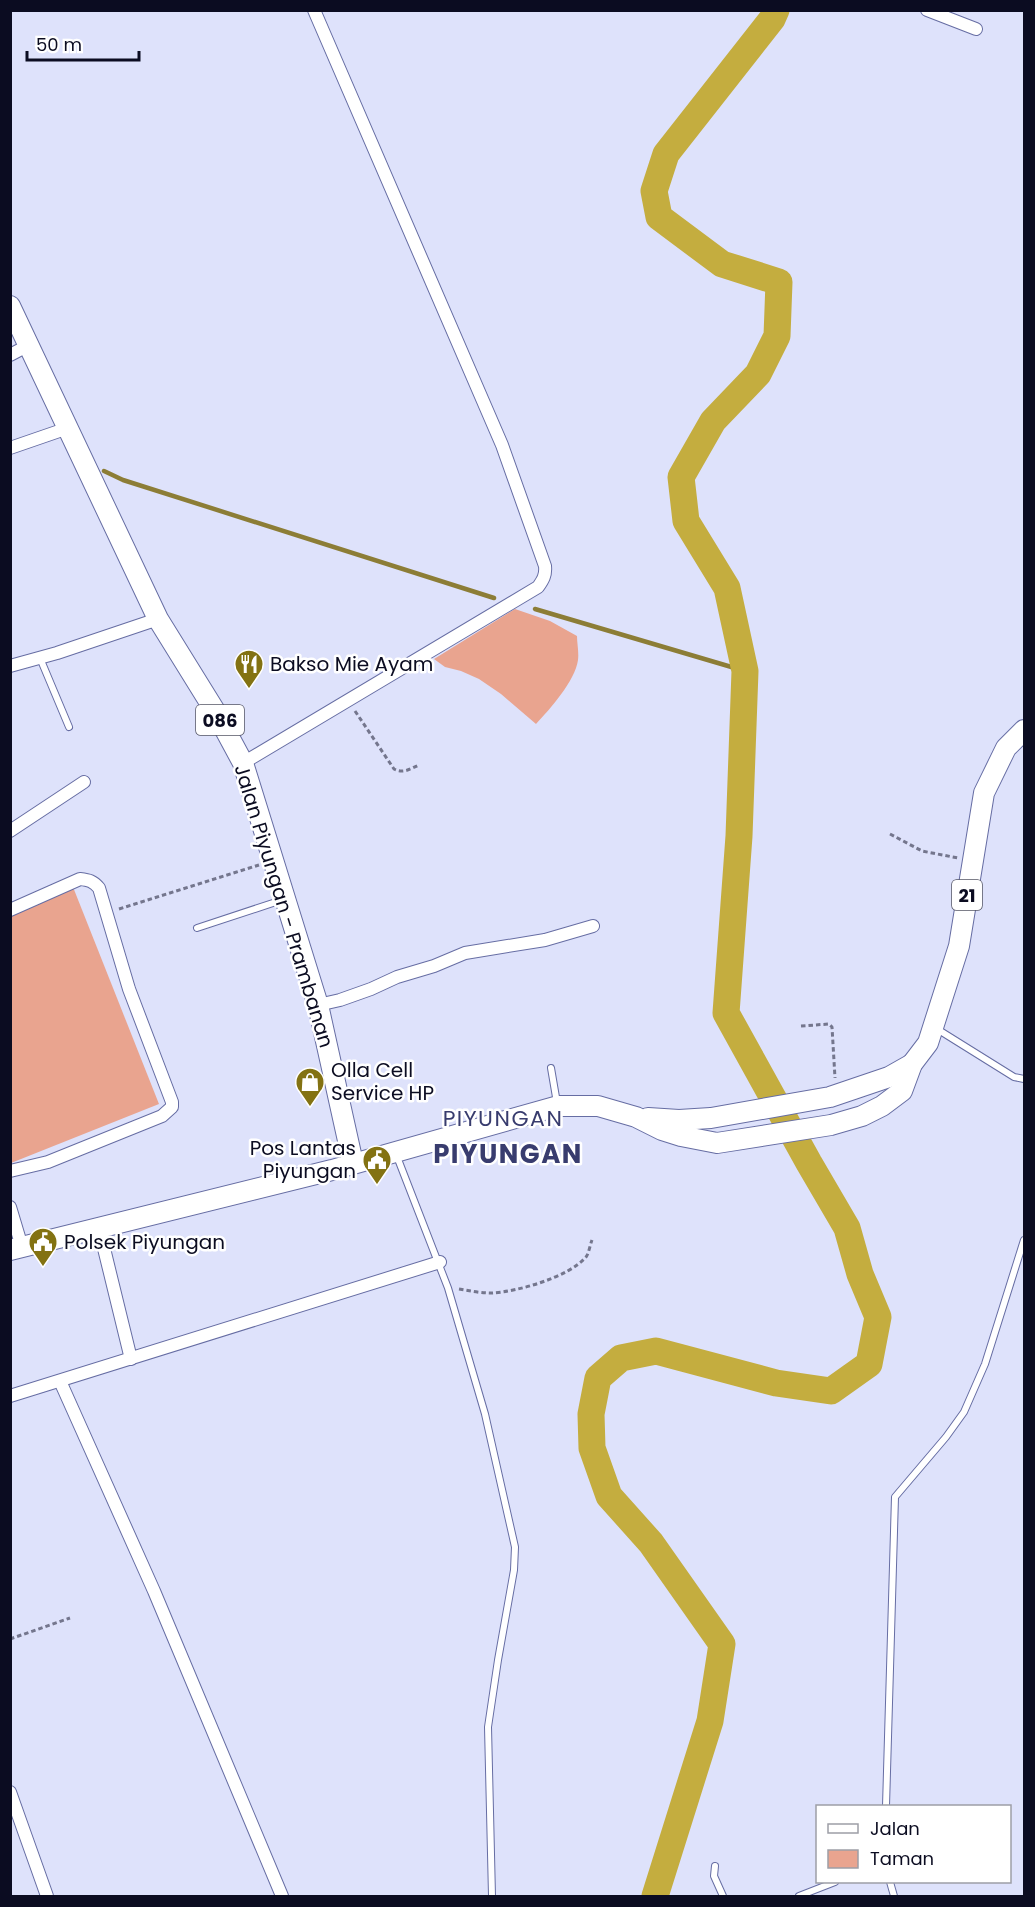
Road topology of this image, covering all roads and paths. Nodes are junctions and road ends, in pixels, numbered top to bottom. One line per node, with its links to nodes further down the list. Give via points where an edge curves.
1 (314, 10): 12 (street, via 502,445 545,566 538,587)
2 (927, 10): 3 (street)
3 (976, 29)
4 (10, 306): 5 (main road, Jalan Piyungan - Prambanan / 086)
5 (29, 345): 6 (street); 7 (main road, Jalan Piyungan - Prambanan / 086)
6 (10, 355)
7 (68, 428): 8 (street); 9 (main road, Jalan Piyungan - Prambanan / 086)
8 (10, 448)
9 (158, 619): 10 (street); 15 (main road, Jalan Piyungan - Prambanan / 086)
10 (40, 658): 11 (street); 13 (lane)
11 (10, 666)
12 (348, 701): 15 (street); 16 (path, via 394,768 405,772)
13 (69, 727)
14 (1024, 730): 21 (main road, 21, via 1006,748 984,793)
15 (243, 763): 20 (main road, Jalan Piyungan - Prambanan / 086)
16 (419, 765)
17 (84, 782): 18 (street)
18 (10, 831)
19 (890, 834): 21 (path, via 922,851)
20 (274, 860): 22 (main road, Jalan Piyungan - Prambanan / 086); 24 (path)
21 (972, 861): 29 (main road, 21, via 959,946)
22 (285, 899): 26 (lane); 27 (main road, Jalan Piyungan - Prambanan / 086)
23 (10, 910): 24 (street, via 80,879 99,888)
24 (106, 914): 38 (street, via 172,1107 162,1116 48,1162)
25 (593, 926): 27 (street, via 545,940 465,953)
26 (197, 928)
27 (318, 1005): 37 (main road, Jalan Piyungan - Prambanan / 086)
28 (801, 1026): 33 (path, via 822,1023 832,1027)
29 (933, 1027): 30 (main road, 21, via 928,1043); 32 (lane, via 1014,1077)
30 (912, 1064): 33 (main road, 21, via 889,1077); 35 (main road, 21, via 902,1091 862,1116 831,1125 717,1143 681,1137)
31 (551, 1068): 34 (lane)
32 (1024, 1078)
33 (833, 1096): 35 (main road, 21, via 711,1118)
34 (558, 1106): 35 (main road, 21, via 598,1106); 36 (main road, 21)
35 (636, 1117)
36 (395, 1151): 37 (main road, 21); 44 (lane)
37 (353, 1163): 40 (main road, 21)
38 (10, 1171)
39 (10, 1207): 43 (street)
40 (99, 1228): 43 (main road, 21); 46 (street)
41 (592, 1240): 45 (path, via 587,1256 554,1277 491,1293)
42 (1024, 1240): 52 (lane, via 985,1364 964,1412 895,1497)
43 (16, 1249)
44 (440, 1262): 45 (lane); 46 (street)
45 (448, 1288): 57 (lane, via 485,1414 515,1547 488,1726)
46 (131, 1359): 47 (street)
47 (60, 1381): 48 (street); 56 (street, via 154,1591)
48 (10, 1396)
49 (70, 1618): 50 (path)
50 (10, 1639)
51 (10, 1792): 55 (street)
52 (886, 1805)
53 (715, 1866): 58 (lane, via 714,1875)
54 (830, 1883): 59 (lane)
55 (47, 1896)
56 (282, 1896)
57 (492, 1896)
58 (723, 1896)
59 (799, 1896)

